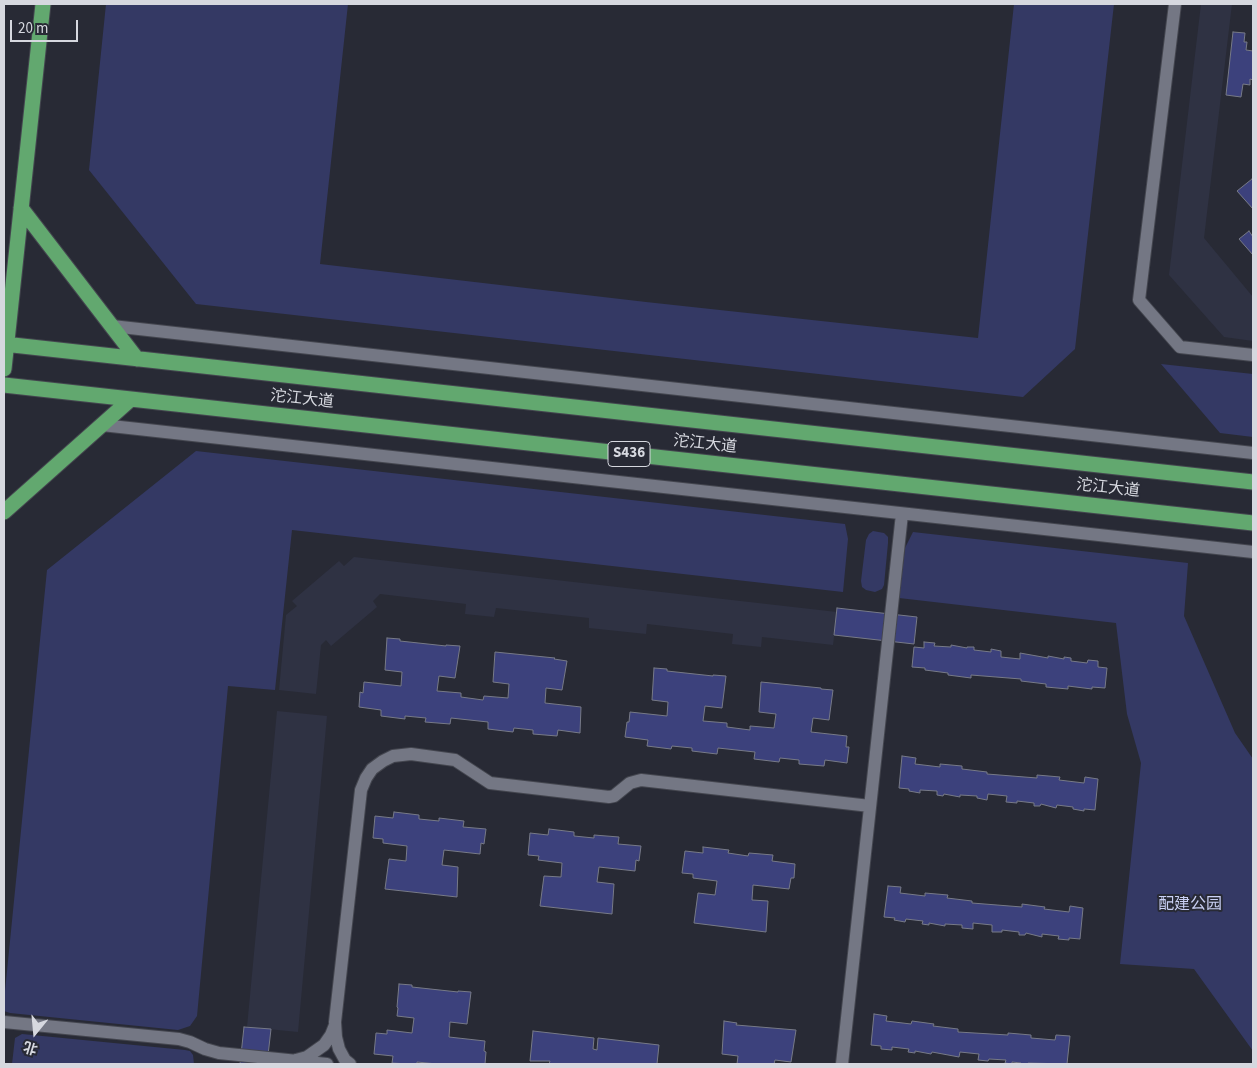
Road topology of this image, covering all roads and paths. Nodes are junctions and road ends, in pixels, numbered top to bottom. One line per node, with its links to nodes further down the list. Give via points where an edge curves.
1 (43, 4): 3 (highway)
2 (1175, 4): 6 (lane, via 1139,300 1180,347)
3 (21, 208): 4 (highway); 5 (highway)
4 (112, 326): 7 (highway); 12 (lane)
5 (5, 344): 7 (highway, 沱江大道); 8 (highway)
6 (1253, 355)
7 (137, 359): 13 (highway, 沱江大道)
8 (4, 370)
9 (4, 385): 10 (highway, 沱江大道 / S436)
10 (131, 399): 11 (highway); 16 (highway, 沱江大道 / S436)
11 (102, 424): 14 (highway); 15 (lane)
12 (1253, 452)
13 (1253, 482)
14 (4, 512)
15 (902, 514): 17 (lane); 18 (lane)
16 (1253, 523)
17 (1253, 552)
18 (870, 806): 20 (lane, via 641,780 630,782 609,797 490,783 455,760 411,754 393,756 372,768 361,790); 24 (lane)
19 (4, 1022): 21 (lane, via 179,1039 219,1053)
20 (335, 1022): 21 (lane, via 324,1045 307,1057); 23 (lane, via 339,1049)
21 (288, 1060): 22 (lane)
22 (327, 1064)
23 (350, 1064)
24 (842, 1064)

